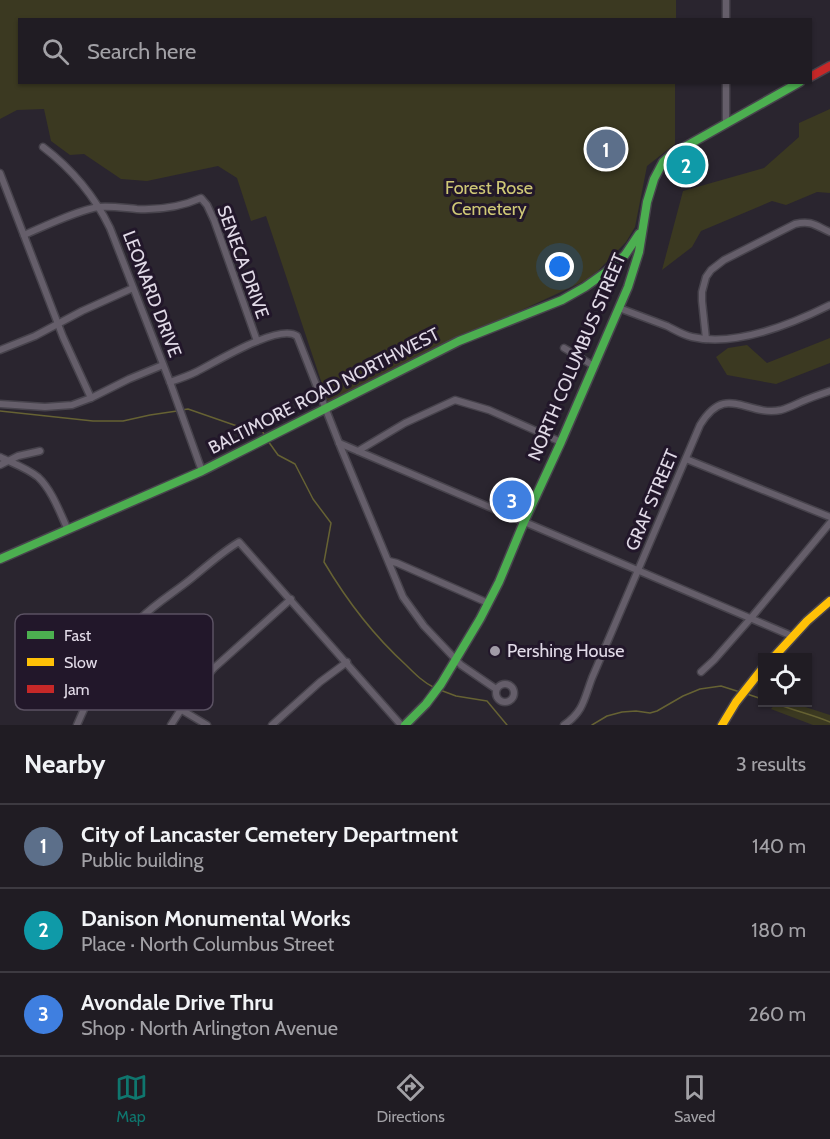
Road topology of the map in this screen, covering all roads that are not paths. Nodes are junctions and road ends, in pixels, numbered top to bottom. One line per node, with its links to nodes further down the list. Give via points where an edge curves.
1 (726, 0): 2 (street)
2 (726, 16)
3 (830, 66): 4 (main road)
4 (812, 76)
5 (726, 84): 7 (street)
6 (796, 84): 7 (main road, NORTH COLUMBUS STREET)
7 (726, 124): 11 (main road, NORTH COLUMBUS STREET, via 663,161 654,176)
8 (43, 147): 10 (street, LEONARD DRIVE, via 76,177)
9 (0, 173): 13 (street)
10 (100, 207): 13 (street, SENECA DRIVE); 14 (street, LEONARD DRIVE); 19 (street, SENECA DRIVE, via 160,209 201,198 214,220)
11 (643, 227): 16 (main road, NORTH COLUMBUS STREET, via 637,261); 28 (main road, BALTIMORE ROAD NORTHWEST, via 628,252 586,286 538,311 462,340)
12 (830, 232): 18 (street, via 808,222 795,224 717,264 706,277 702,292)
13 (24, 235): 17 (street)
14 (133, 288): 17 (street); 22 (street, LEONARD DRIVE)
15 (830, 305): 18 (street, via 761,332)
16 (619, 308): 18 (street, via 683,334); 23 (main road, NORTH COLUMBUS STREET)
17 (58, 324): 21 (street); 26 (street)
18 (706, 339)
19 (257, 341): 24 (street); 28 (street, via 276,334 297,336)
20 (564, 348): 23 (street)
21 (0, 350)
22 (163, 365): 24 (street, LEONARD DRIVE); 26 (street)
23 (594, 366): 29 (main road, NORTH COLUMBUS STREET)
24 (170, 382): 37 (street, LEONARD DRIVE)
25 (830, 391): 34 (street, GRAF STREET, via 779,411 735,403 718,406 700,425)
26 (91, 398): 27 (street, via 65,406)
27 (0, 404)
28 (325, 408): 30 (street); 37 (main road, BALTIMORE ROAD NORTHWEST)
29 (561, 442): 32 (street, via 489,410 455,400); 39 (main road, NORTH COLUMBUS STREET)
30 (339, 443): 32 (street); 43 (street)
31 (40, 451): 35 (street)
32 (358, 451): 39 (street)
33 (0, 458): 35 (street)
34 (686, 459): 38 (street); 44 (street, GRAF STREET)
35 (7, 461): 36 (street); 41 (street, via 42,482)
36 (0, 465)
37 (202, 471): 41 (main road, BALTIMORE ROAD NORTHWEST)
38 (830, 517)
39 (524, 522): 44 (street); 47 (main road, NORTH COLUMBUS STREET)
40 (830, 523): 49 (street)
41 (68, 530): 42 (main road, BALTIMORE ROAD NORTHWEST)
42 (0, 559)
43 (389, 561): 47 (street); 52 (street, via 403,597)
44 (638, 570): 49 (street); 66 (street, GRAF STREET, via 585,701)
45 (291, 599): 48 (street, via 239,542); 53 (street); 54 (street)
46 (830, 601): 50 (main road)
47 (488, 603): 52 (main road, NORTH COLUMBUS STREET)
48 (145, 614)
49 (751, 618): 50 (street); 55 (street)
50 (792, 636): 51 (main road)
51 (777, 653)
52 (456, 659): 57 (street); 65 (main road, NORTH COLUMBUS STREET, via 426,704)
53 (347, 662): 64 (street); 65 (street)
54 (213, 669)
55 (701, 672)
56 (758, 674): 67 (main road)
57 (496, 690)
58 (84, 710): 61 (street)
59 (179, 710): 62 (street)
60 (182, 710): 63 (street)
61 (77, 725)
62 (171, 725)
63 (207, 725)
64 (272, 725)
65 (403, 725)
66 (564, 725)
67 (722, 725)

